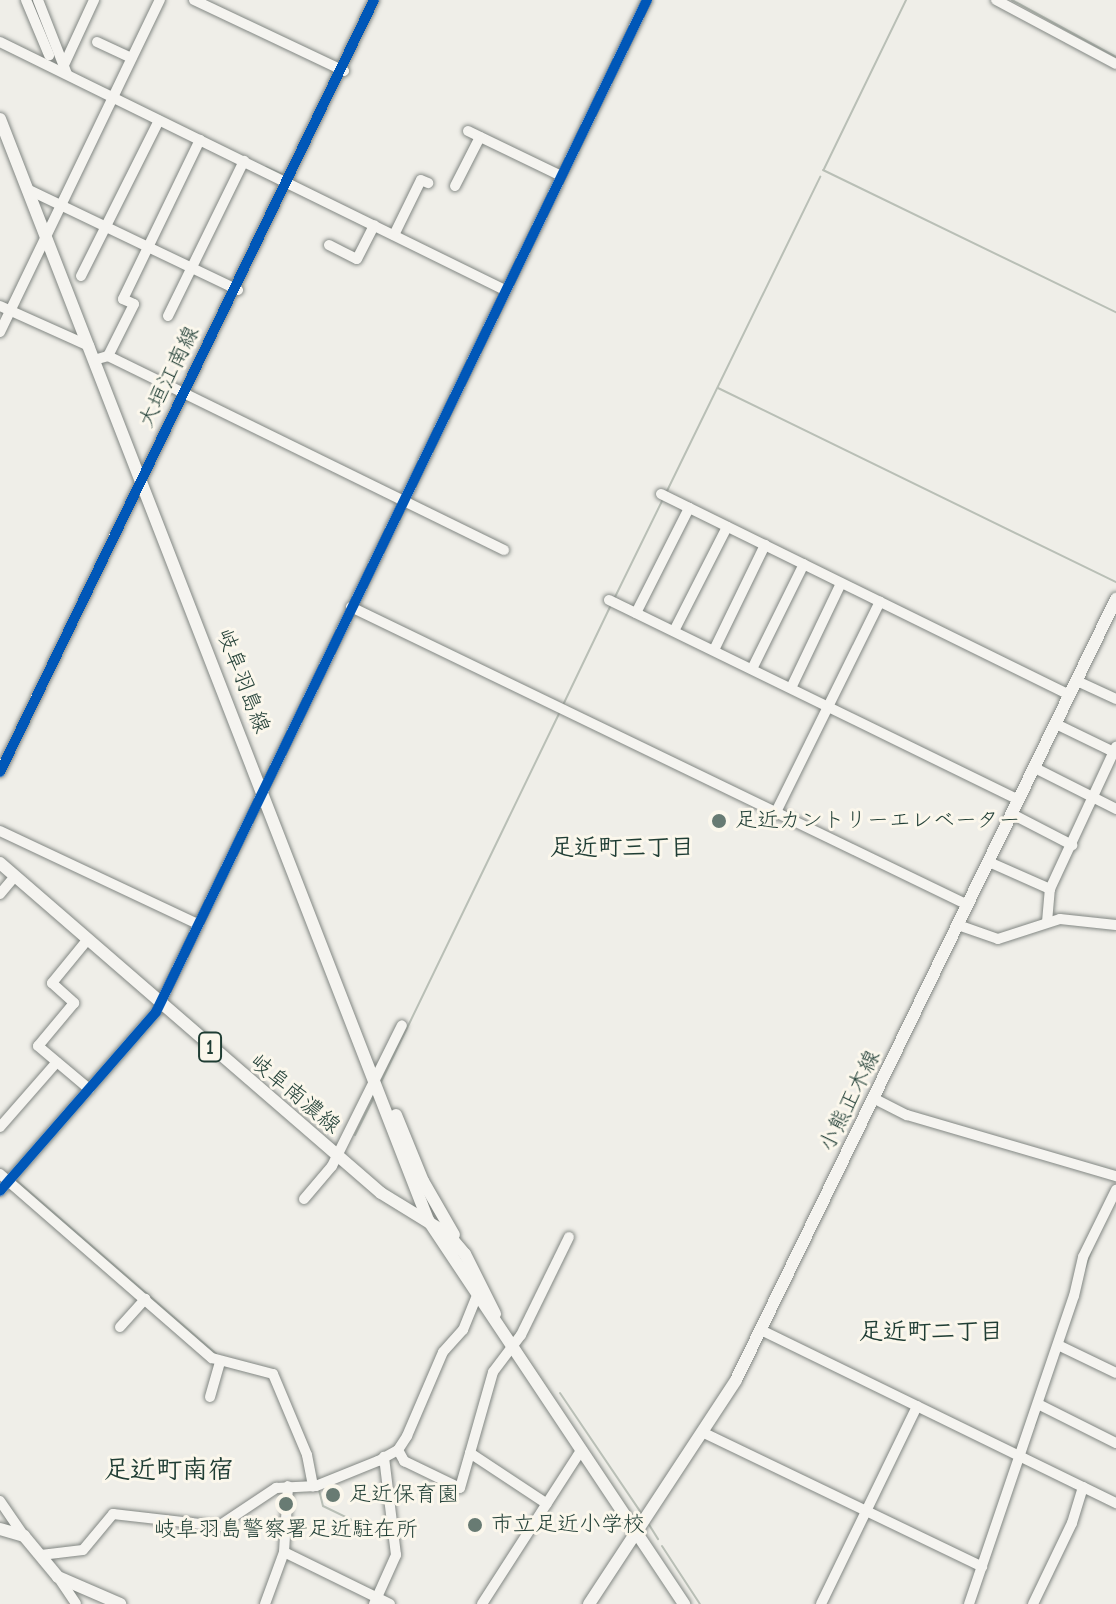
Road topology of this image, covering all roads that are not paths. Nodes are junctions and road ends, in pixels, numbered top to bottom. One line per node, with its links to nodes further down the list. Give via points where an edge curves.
1 (26, 0): 11 (street)
2 (38, 0): 14 (street)
3 (94, 0): 14 (street)
4 (160, 0): 12 (street)
5 (194, 0): 15 (street)
6 (374, 0): 15 (street, 大垣江南線)
7 (647, 0): 23 (street)
8 (996, 0): 13 (street)
9 (0, 42): 14 (street)
10 (97, 42): 12 (street)
11 (49, 55)
12 (132, 58): 16 (street)
13 (1116, 64)
14 (65, 70): 16 (street)
15 (343, 71): 24 (street, 大垣江南線)
16 (113, 97): 18 (street); 28 (street)
17 (0, 119): 27 (main road, 岐阜羽島線)
18 (159, 120): 21 (street); 30 (street)
19 (468, 131): 20 (street)
20 (480, 137): 23 (street); 26 (street)
21 (200, 140): 22 (street); 34 (street)
22 (244, 161): 24 (street); 35 (street)
23 (561, 176): 38 (street)
24 (288, 182): 29 (street); 37 (street, 大垣江南線)
25 (428, 183): 31 (street, via 421,180)
26 (455, 186)
27 (27, 189): 28 (street); 32 (main road, 岐阜羽島線)
28 (60, 205): 30 (street); 32 (street)
29 (374, 225): 31 (street); 33 (street, via 357,259)
30 (106, 227): 34 (street); 36 (street)
31 (394, 235): 38 (street)
32 (45, 236): 39 (street); 42 (main road, 岐阜羽島線)
33 (329, 245)
34 (149, 247): 35 (street); 43 (street, via 123,299 134,304)
35 (192, 268): 37 (street); 40 (street)
36 (81, 276)
37 (237, 289): 45 (street, 大垣江南線)
38 (505, 290): 48 (street)
39 (9, 310): 41 (street); 42 (street)
40 (168, 316)
41 (0, 332)
42 (89, 346): 44 (main road, 岐阜羽島線)
43 (108, 356): 44 (street); 45 (street)
44 (94, 360): 46 (main road, 岐阜羽島線)
45 (186, 394): 46 (street, 大垣江南線); 48 (street)
46 (141, 477): 72 (street, 大垣江南線); 73 (main road, 岐阜羽島線)
47 (661, 494): 49 (street)
48 (403, 501): 52 (street); 58 (street)
49 (689, 508): 50 (street); 59 (street)
50 (727, 527): 51 (street); 61 (street)
51 (765, 545): 53 (street); 62 (street)
52 (504, 550)
53 (804, 564): 54 (street); 63 (street)
54 (841, 583): 57 (street); 65 (street)
55 (1116, 599): 60 (main road, 小熊正木線)
56 (609, 600): 59 (street)
57 (880, 602): 66 (street); 68 (street)
58 (351, 607): 73 (street); 77 (street)
59 (636, 613): 61 (street)
60 (1112, 619): 64 (main road, 小熊正木線)
61 (674, 631): 62 (street)
62 (714, 650): 63 (street)
63 (752, 669): 65 (street)
64 (1077, 681): 66 (main road, 小熊正木線); 67 (street)
65 (791, 688): 68 (street)
66 (1070, 695): 69 (main road, 小熊正木線)
67 (1116, 699)
68 (828, 706): 75 (street); 77 (street)
69 (1056, 724): 70 (street); 71 (main road, 小熊正木線)
70 (1116, 751): 74 (street)
71 (1035, 768): 74 (street); 75 (main road, 小熊正木線)
72 (0, 772)
73 (263, 789): 88 (street); 95 (main road, 岐阜羽島線)
74 (1095, 798): 76 (street); 80 (street)
75 (1019, 800): 78 (main road, 小熊正木線)
76 (1116, 809)
77 (775, 814): 86 (street)
78 (1012, 814): 80 (street); 81 (main road, 小熊正木線)
79 (0, 831): 88 (street)
80 (1072, 845): 84 (street)
81 (989, 862): 84 (street); 86 (main road, 小熊正木線)
82 (0, 863): 83 (main road, 岐阜南濃線 / 1)
83 (15, 876): 85 (street); 91 (main road, 岐阜南濃線 / 1)
84 (1050, 889): 87 (street)
85 (0, 894)
86 (968, 905): 89 (main road, 小熊正木線)
87 (1047, 922): 89 (street, via 998,939); 90 (street, via 1074,918)
88 (198, 924): 92 (street)
89 (958, 925): 97 (main road, 小熊正木線)
90 (1116, 925)
91 (88, 939): 92 (main road, 岐阜南濃線 / 1); 94 (street, via 52,983 74,1003 38,1046)
92 (159, 1003): 96 (street); 99 (main road, 岐阜南濃線 / 1)
93 (402, 1025): 95 (street)
94 (57, 1062): 96 (street); 98 (street)
95 (376, 1077): 99 (street); 105 (main road, 岐阜羽島線); 107 (main road, 岐阜羽島線, via 423,1181)
96 (89, 1089): 101 (street)
97 (873, 1098): 100 (street, via 907,1115); 111 (main road, 小熊正木線)
98 (0, 1127)
99 (337, 1156): 104 (street); 105 (main road, 岐阜南濃線 / 1, via 381,1193)
100 (1116, 1176)
101 (4, 1178): 103 (street); 109 (street)
102 (1116, 1190): 112 (street, via 1083,1257)
103 (0, 1191)
104 (304, 1199)
105 (428, 1220): 107 (main road, 岐阜南濃線 / 1); 108 (main road, 岐阜南濃線 / 1)
106 (569, 1237): 113 (street)
107 (460, 1245): 113 (main road, 岐阜南濃線 / 1)
108 (476, 1297): 113 (main road, 岐阜南濃線 / 1); 122 (street, via 463,1330 443,1352)
109 (145, 1299): 110 (street); 114 (street)
110 (120, 1327)
111 (761, 1330): 118 (street); 119 (main road, 小熊正木線)
112 (1058, 1345): 115 (street); 117 (street)
113 (513, 1346): 121 (main road, 岐阜南濃線 / 1); 123 (street, via 493,1372)
114 (220, 1361): 116 (street); 127 (street, via 273,1374 307,1455)
115 (1116, 1373)
116 (210, 1397)
117 (1038, 1404): 120 (street); 124 (street)
118 (917, 1406): 124 (street); 132 (street)
119 (702, 1432): 132 (street); 134 (main road, 小熊正木線)
120 (1116, 1443)
121 (582, 1449): 131 (street); 134 (main road, 岐阜南濃線 / 1)
122 (398, 1450): 123 (street, via 404,1461 460,1488); 125 (street)
123 (470, 1453): 131 (street)
124 (1020, 1456): 128 (street); 138 (street)
125 (384, 1457): 127 (street); 140 (street, via 396,1555)
126 (288, 1486): 127 (street); 136 (street); 137 (street, via 276,1488 219,1526 113,1514 83,1550)
127 (313, 1486)
128 (1083, 1487): 130 (street); 150 (street, via 1072,1523)
129 (0, 1501): 135 (street)
130 (1116, 1503)
131 (547, 1504): 145 (street)
132 (866, 1512): 138 (street); 148 (street)
133 (0, 1529): 135 (main road)
134 (636, 1532): 146 (main road, 小熊正木線); 147 (main road, 岐阜南濃線 / 1)
135 (24, 1536): 137 (main road)
136 (284, 1552): 140 (street); 143 (street)
137 (41, 1555): 139 (main road)
138 (982, 1567): 149 (street)
139 (58, 1577): 141 (street); 142 (main road)
140 (375, 1601): 144 (street)
141 (76, 1604)
142 (120, 1604)
143 (265, 1604)
144 (390, 1604)
145 (482, 1604)
146 (589, 1604)
147 (684, 1604)
148 (821, 1604)
149 (969, 1604)
150 (1033, 1604)

